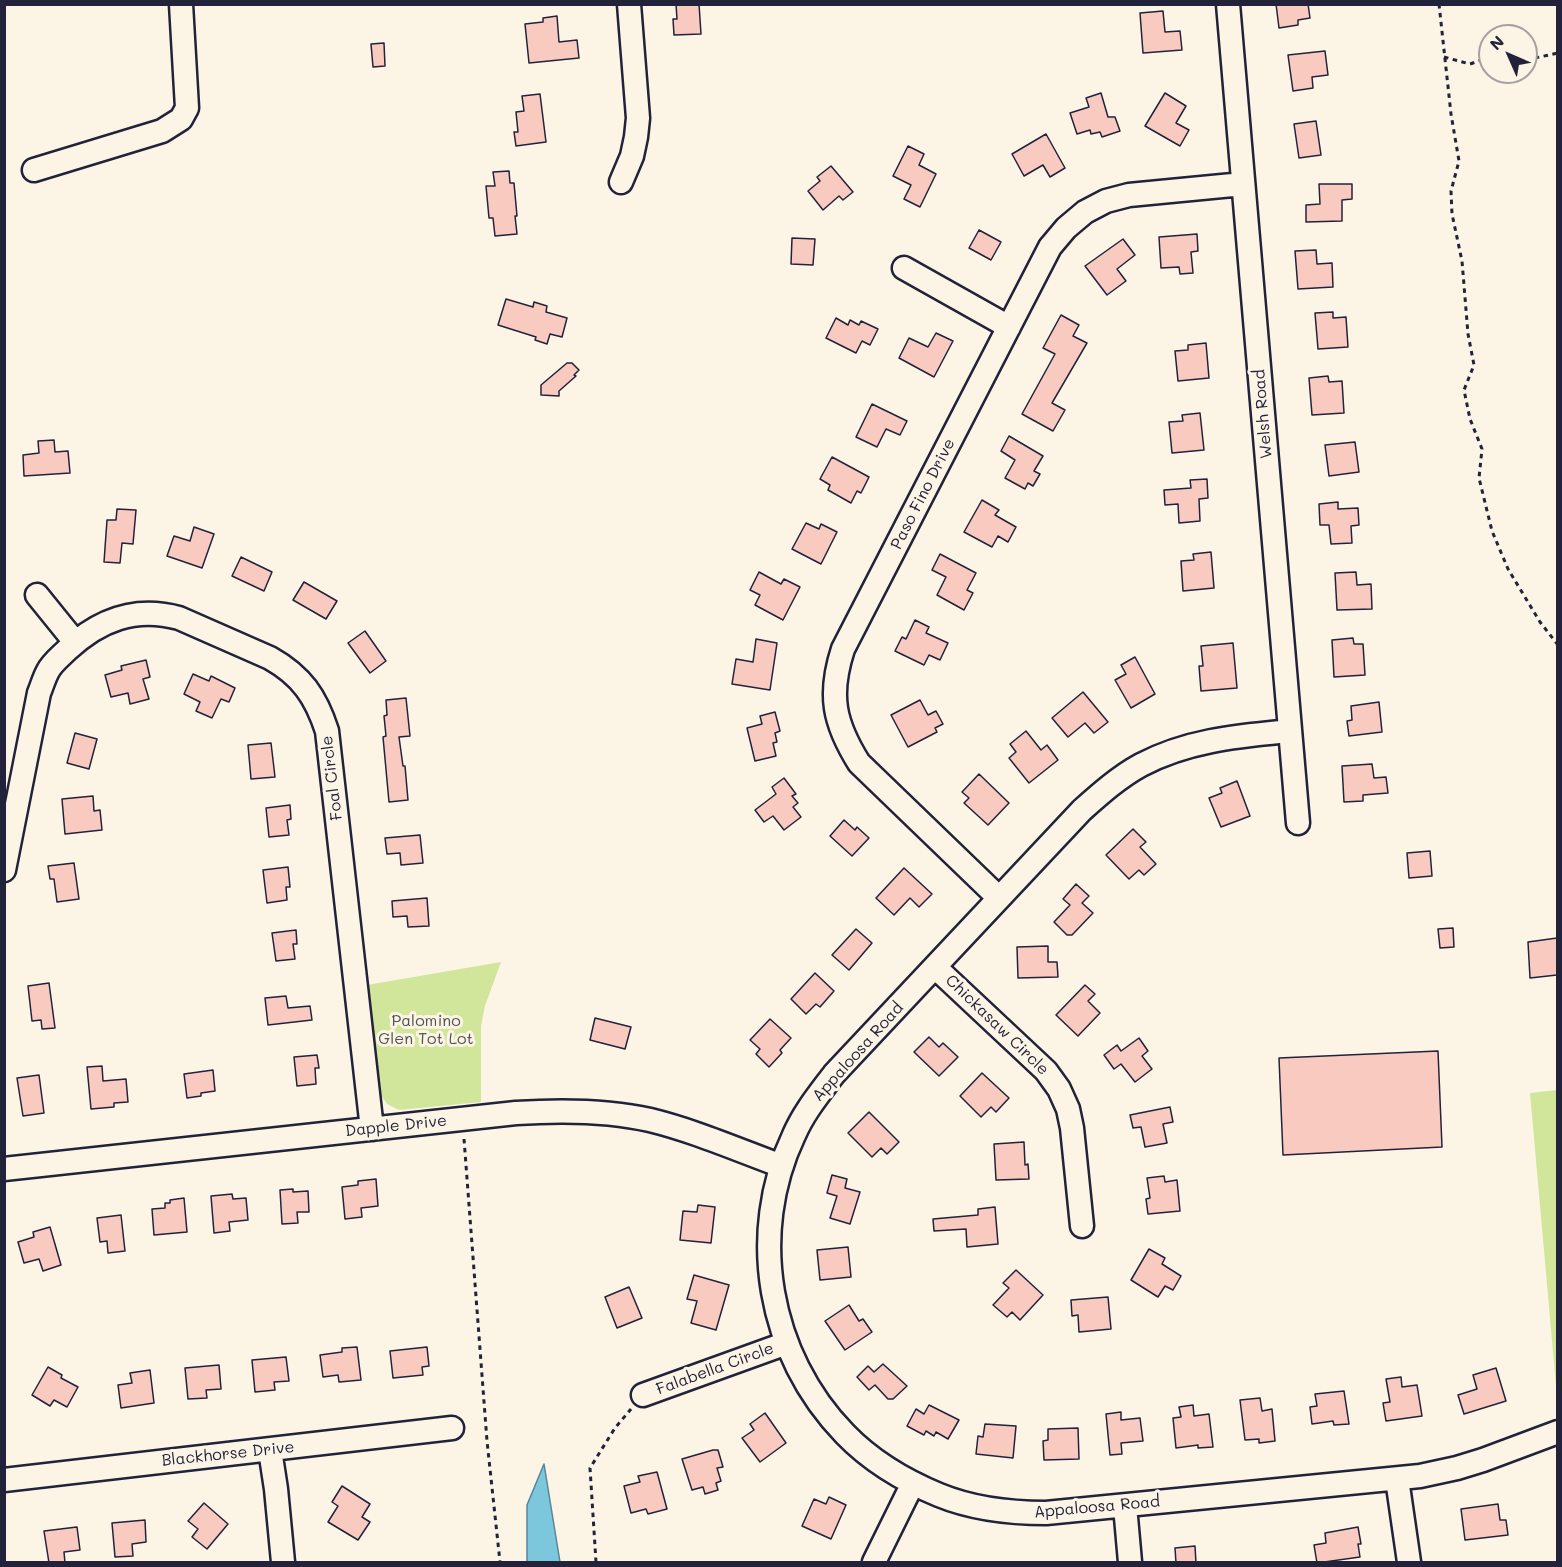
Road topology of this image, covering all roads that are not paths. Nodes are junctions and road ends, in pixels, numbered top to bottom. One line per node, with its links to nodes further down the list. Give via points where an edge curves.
1 (181, 4): 4 (street, via 187,108 181,119 162,131)
2 (629, 4): 5 (street, via 638,118 632,156)
3 (1227, 4): 6 (street, Welsh Road)
4 (34, 170)
5 (621, 182)
6 (1243, 184): 8 (street, Paso Fino Drive, via 1129,195 1085,212 1050,247); 11 (street, Welsh Road)
7 (904, 268): 8 (street)
8 (1009, 327): 14 (street, Paso Fino Drive, via 843,649 835,688 838,720 859,764)
9 (37, 595): 10 (street)
10 (75, 642): 13 (street, Foal Circle, via 47,672 39,693); 16 (street, Foal Circle, via 117,618 165,614 270,658 295,675 309,691 327,731)
11 (1290, 730): 12 (street, Welsh Road); 14 (street, Appaloosa Road, via 1212,740 1141,766 1082,810)
12 (1298, 823)
13 (4, 870)
14 (999, 898): 15 (street, Appaloosa Road)
15 (935, 967): 17 (street, Appaloosa Road, via 811,1104); 19 (street, Chickasaw Circle, via 1046,1071 1059,1089 1072,1128)
16 (372, 1129): 17 (street, Dapple Drive, via 541,1111 624,1115 676,1127); 18 (street, Dapple Drive)
17 (782, 1166): 20 (street, Appaloosa Road, via 775,1188 768,1244 771,1287)
18 (4, 1169)
19 (1082, 1226)
20 (787, 1344): 21 (street, Falabella Circle); 27 (street, Appaloosa Road, via 811,1392 834,1422 875,1460)
21 (643, 1395)
22 (452, 1428): 24 (street, Blackhorse Drive)
23 (1557, 1432): 25 (street, Appaloosa Road, via 1457,1468)
24 (270, 1450): 26 (street, Blackhorse Drive); 29 (street)
25 (1397, 1479): 28 (street, Appaloosa Road); 32 (street)
26 (4, 1480)
27 (913, 1483): 28 (street, Appaloosa Road, via 941,1496 989,1509 1046,1513); 30 (street)
28 (1125, 1506): 31 (street)
29 (283, 1563)
30 (874, 1563)
31 (1130, 1563)
32 (1409, 1563)

